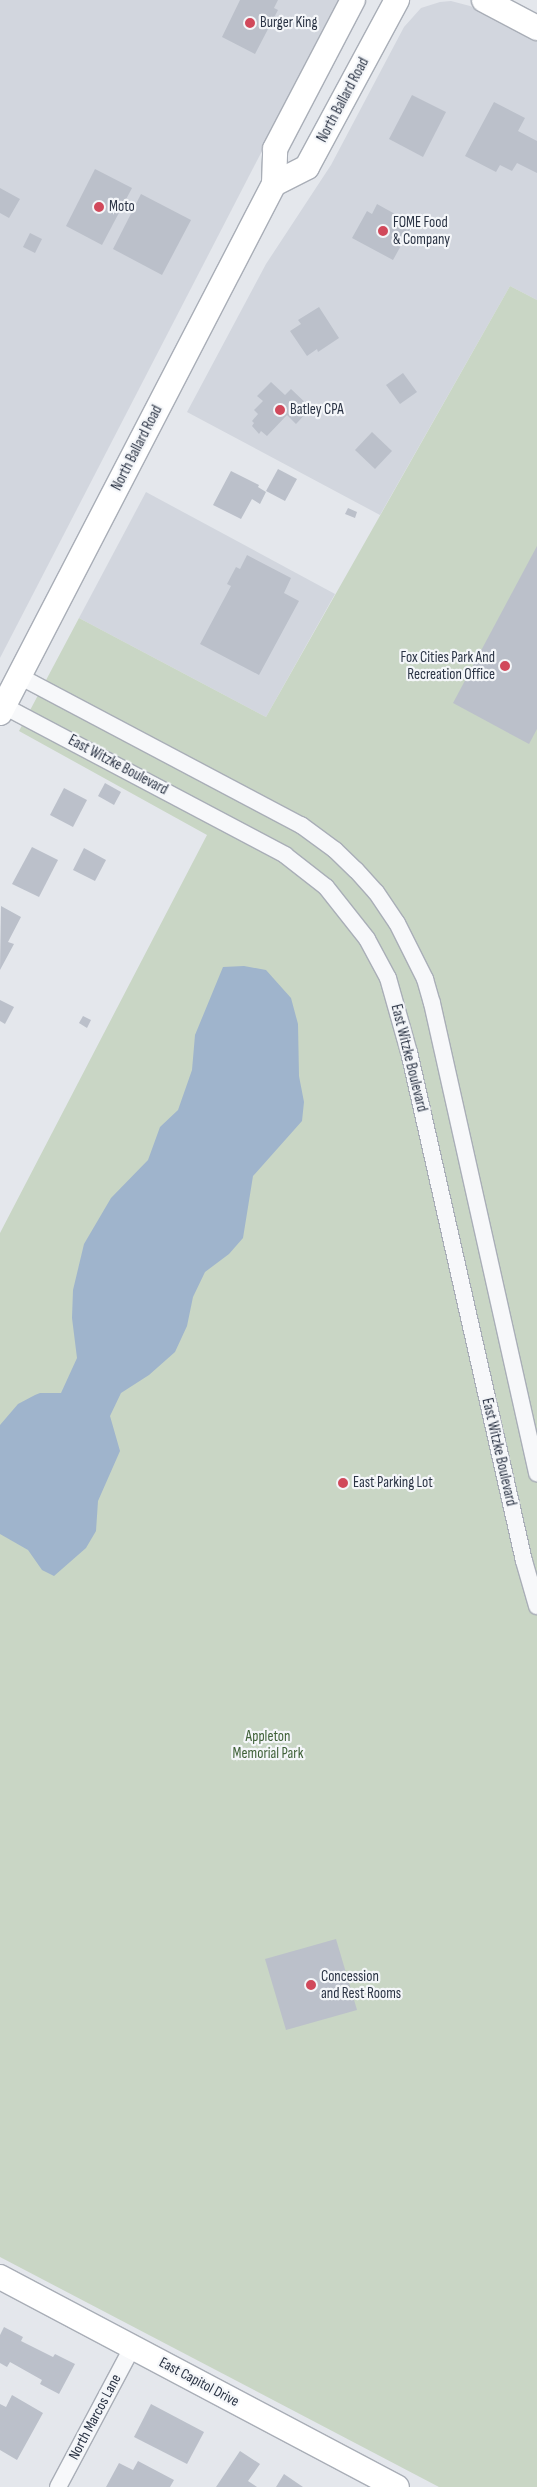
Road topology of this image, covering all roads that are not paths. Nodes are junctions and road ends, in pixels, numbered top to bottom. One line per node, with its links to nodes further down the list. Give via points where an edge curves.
1 (353, 0): 5 (main road, North Ballard Road, via 275,150)
2 (396, 0): 5 (main road, North Ballard Road, via 307,167)
3 (484, 0): 4 (main road)
4 (537, 28)
5 (274, 184): 6 (main road, North Ballard Road)
6 (20, 676): 7 (main road, North Ballard Road); 8 (street, via 301,825 356,870 397,923 425,979 432,1003)
7 (2, 709): 9 (street, East Witzke Boulevard, via 286,856 326,887 367,939 388,978 409,1052 524,1561)
8 (537, 1473)
9 (537, 1606)
10 (0, 2277): 11 (main road, East Capitol Drive)
11 (132, 2346): 12 (street, North Marcos Lane); 13 (main road, East Capitol Drive)
12 (58, 2487)
13 (397, 2487)

